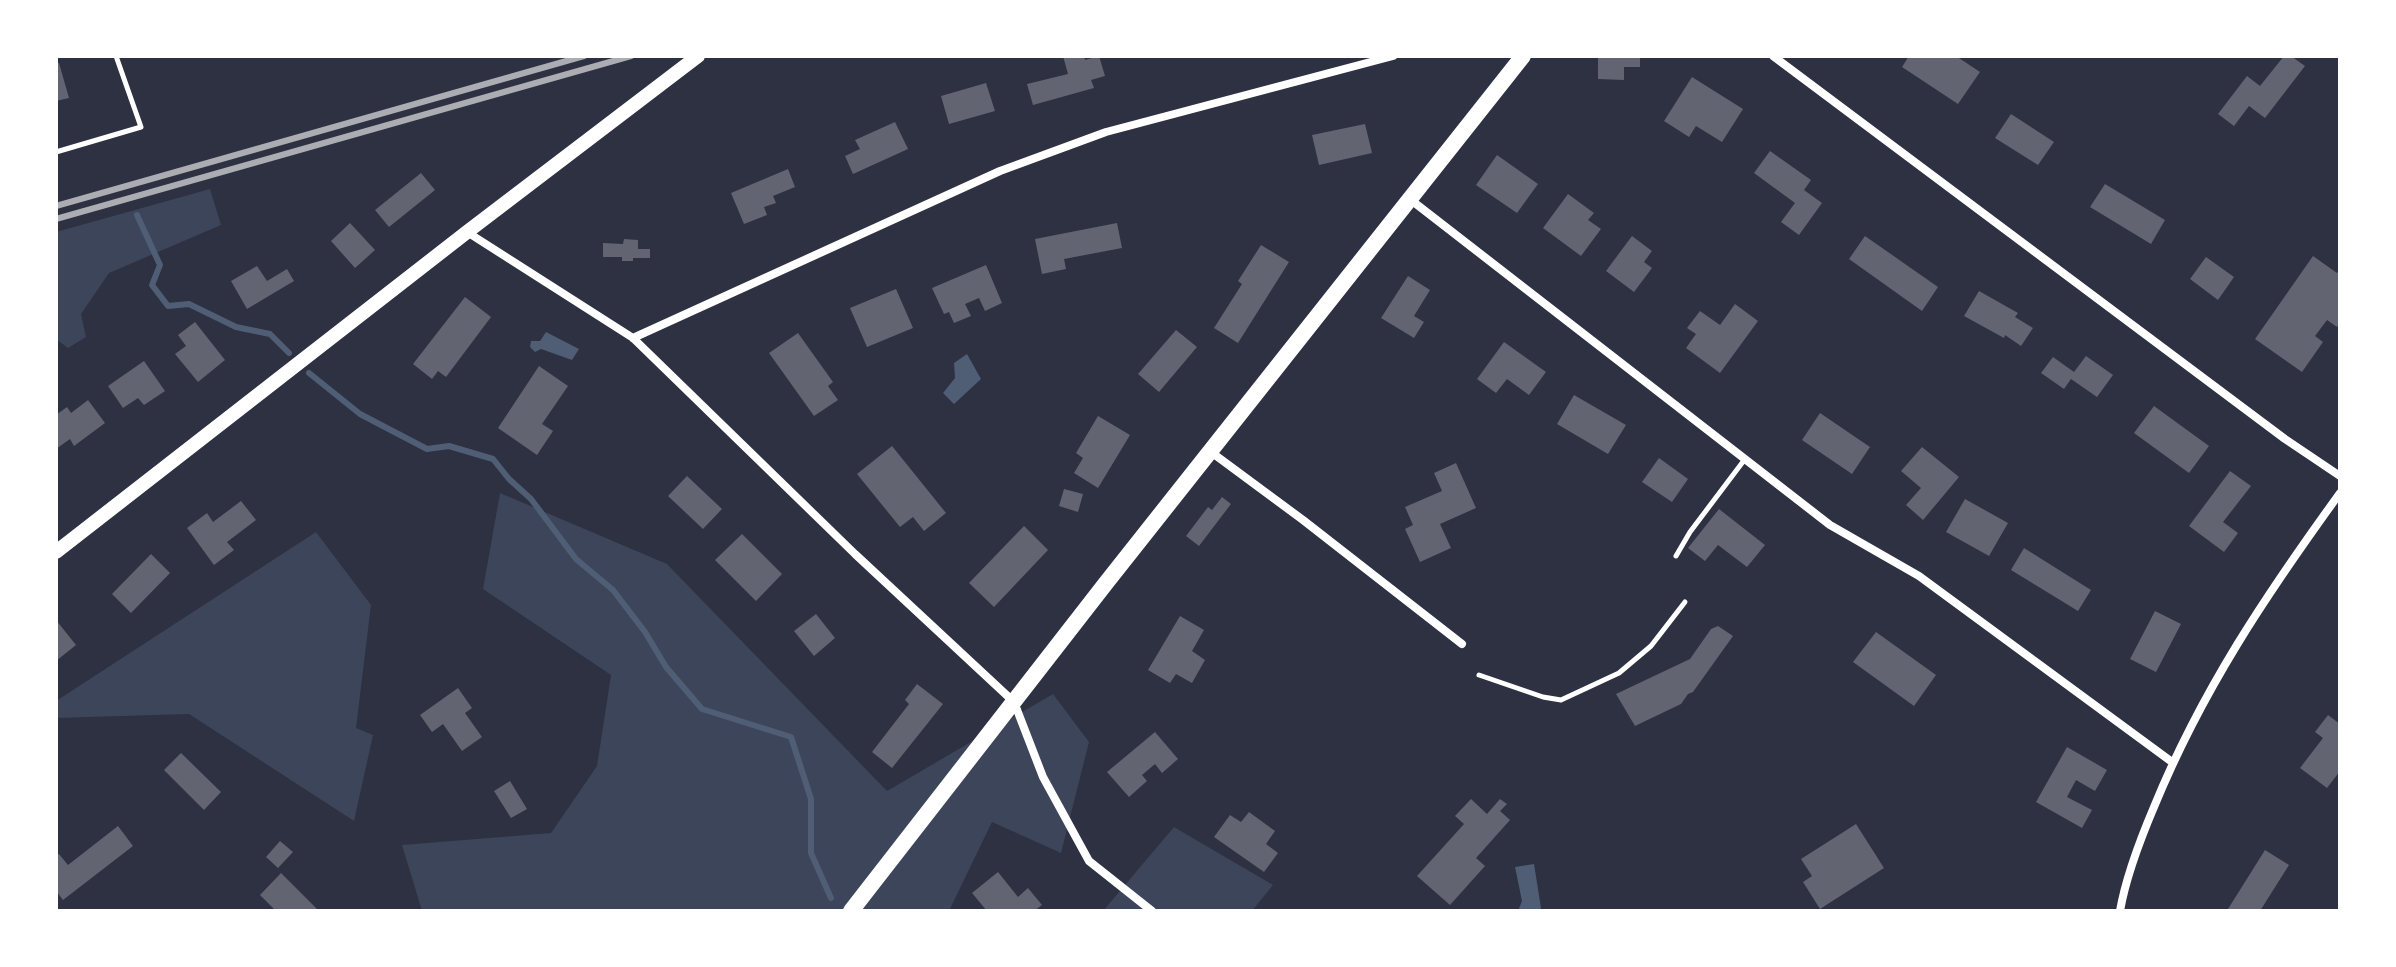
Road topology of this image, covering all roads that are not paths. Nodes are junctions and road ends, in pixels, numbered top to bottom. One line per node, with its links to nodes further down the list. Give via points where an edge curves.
1 (116, 56): 6 (lane, via 141,127)
2 (698, 56): 8 (street)
3 (1393, 56): 9 (street, via 1106,132 1000,171)
4 (1773, 56): 12 (street)
5 (1517, 57): 7 (main road)
6 (56, 152)
7 (1411, 200): 10 (main road); 11 (street)
8 (467, 232): 9 (street); 14 (street)
9 (633, 338): 19 (street)
10 (1211, 452): 17 (street); 19 (main road)
11 (1745, 458): 15 (lane); 20 (street, via 1830,525 1919,576)
12 (2340, 476)
13 (2340, 493): 20 (street, via 2235,644)
14 (56, 552)
15 (1676, 556)
16 (1685, 602): 18 (lane, via 1651,646 1619,673 1561,700)
17 (1462, 644)
18 (1479, 675)
19 (1014, 702): 21 (main road); 22 (street, via 1043,777 1089,861)
20 (2172, 762): 23 (street)
21 (851, 911)
22 (1152, 911)
23 (2120, 911)

